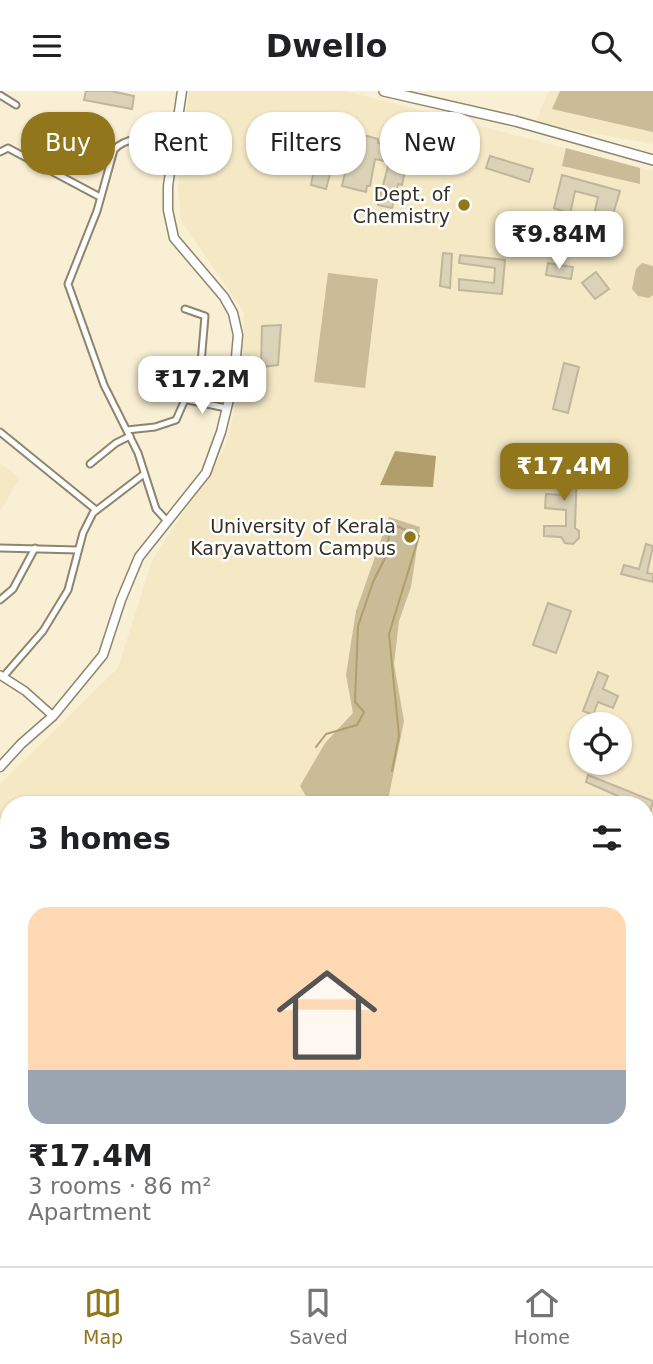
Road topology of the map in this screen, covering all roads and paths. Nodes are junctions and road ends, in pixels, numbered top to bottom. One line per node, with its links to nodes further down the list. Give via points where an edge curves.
1 (182, 91): 5 (main road)
2 (384, 91): 8 (main road, via 523,123)
3 (0, 95): 4 (street)
4 (16, 105)
5 (179, 112)
6 (129, 143): 10 (street, via 118,145)
7 (0, 152): 10 (street, via 8,148)
8 (653, 160)
9 (169, 175): 13 (main road, via 168,210 174,238 209,276 233,313 238,335)
10 (100, 197): 17 (street, via 68,284 104,385)
11 (185, 309): 12 (street, via 205,316)
12 (201, 363): 13 (street, via 207,371); 14 (street)
13 (234, 379): 15 (main road)
14 (183, 399): 15 (street); 17 (street, via 176,420)
15 (226, 408): 21 (main road, via 206,473)
16 (0, 432): 20 (street)
17 (128, 433): 18 (street); 19 (street)
18 (90, 464)
19 (144, 474): 20 (street); 21 (street, via 156,509)
20 (96, 510): 24 (street)
21 (167, 521): 27 (main road, via 139,557 103,655)
22 (0, 548): 23 (street)
23 (35, 548): 24 (street); 25 (street, via 13,589)
24 (78, 550): 26 (street, via 68,590 56,611 34,644)
25 (0, 600)
26 (2, 676): 27 (street)
27 (53, 716): 28 (main road)
28 (0, 767)

